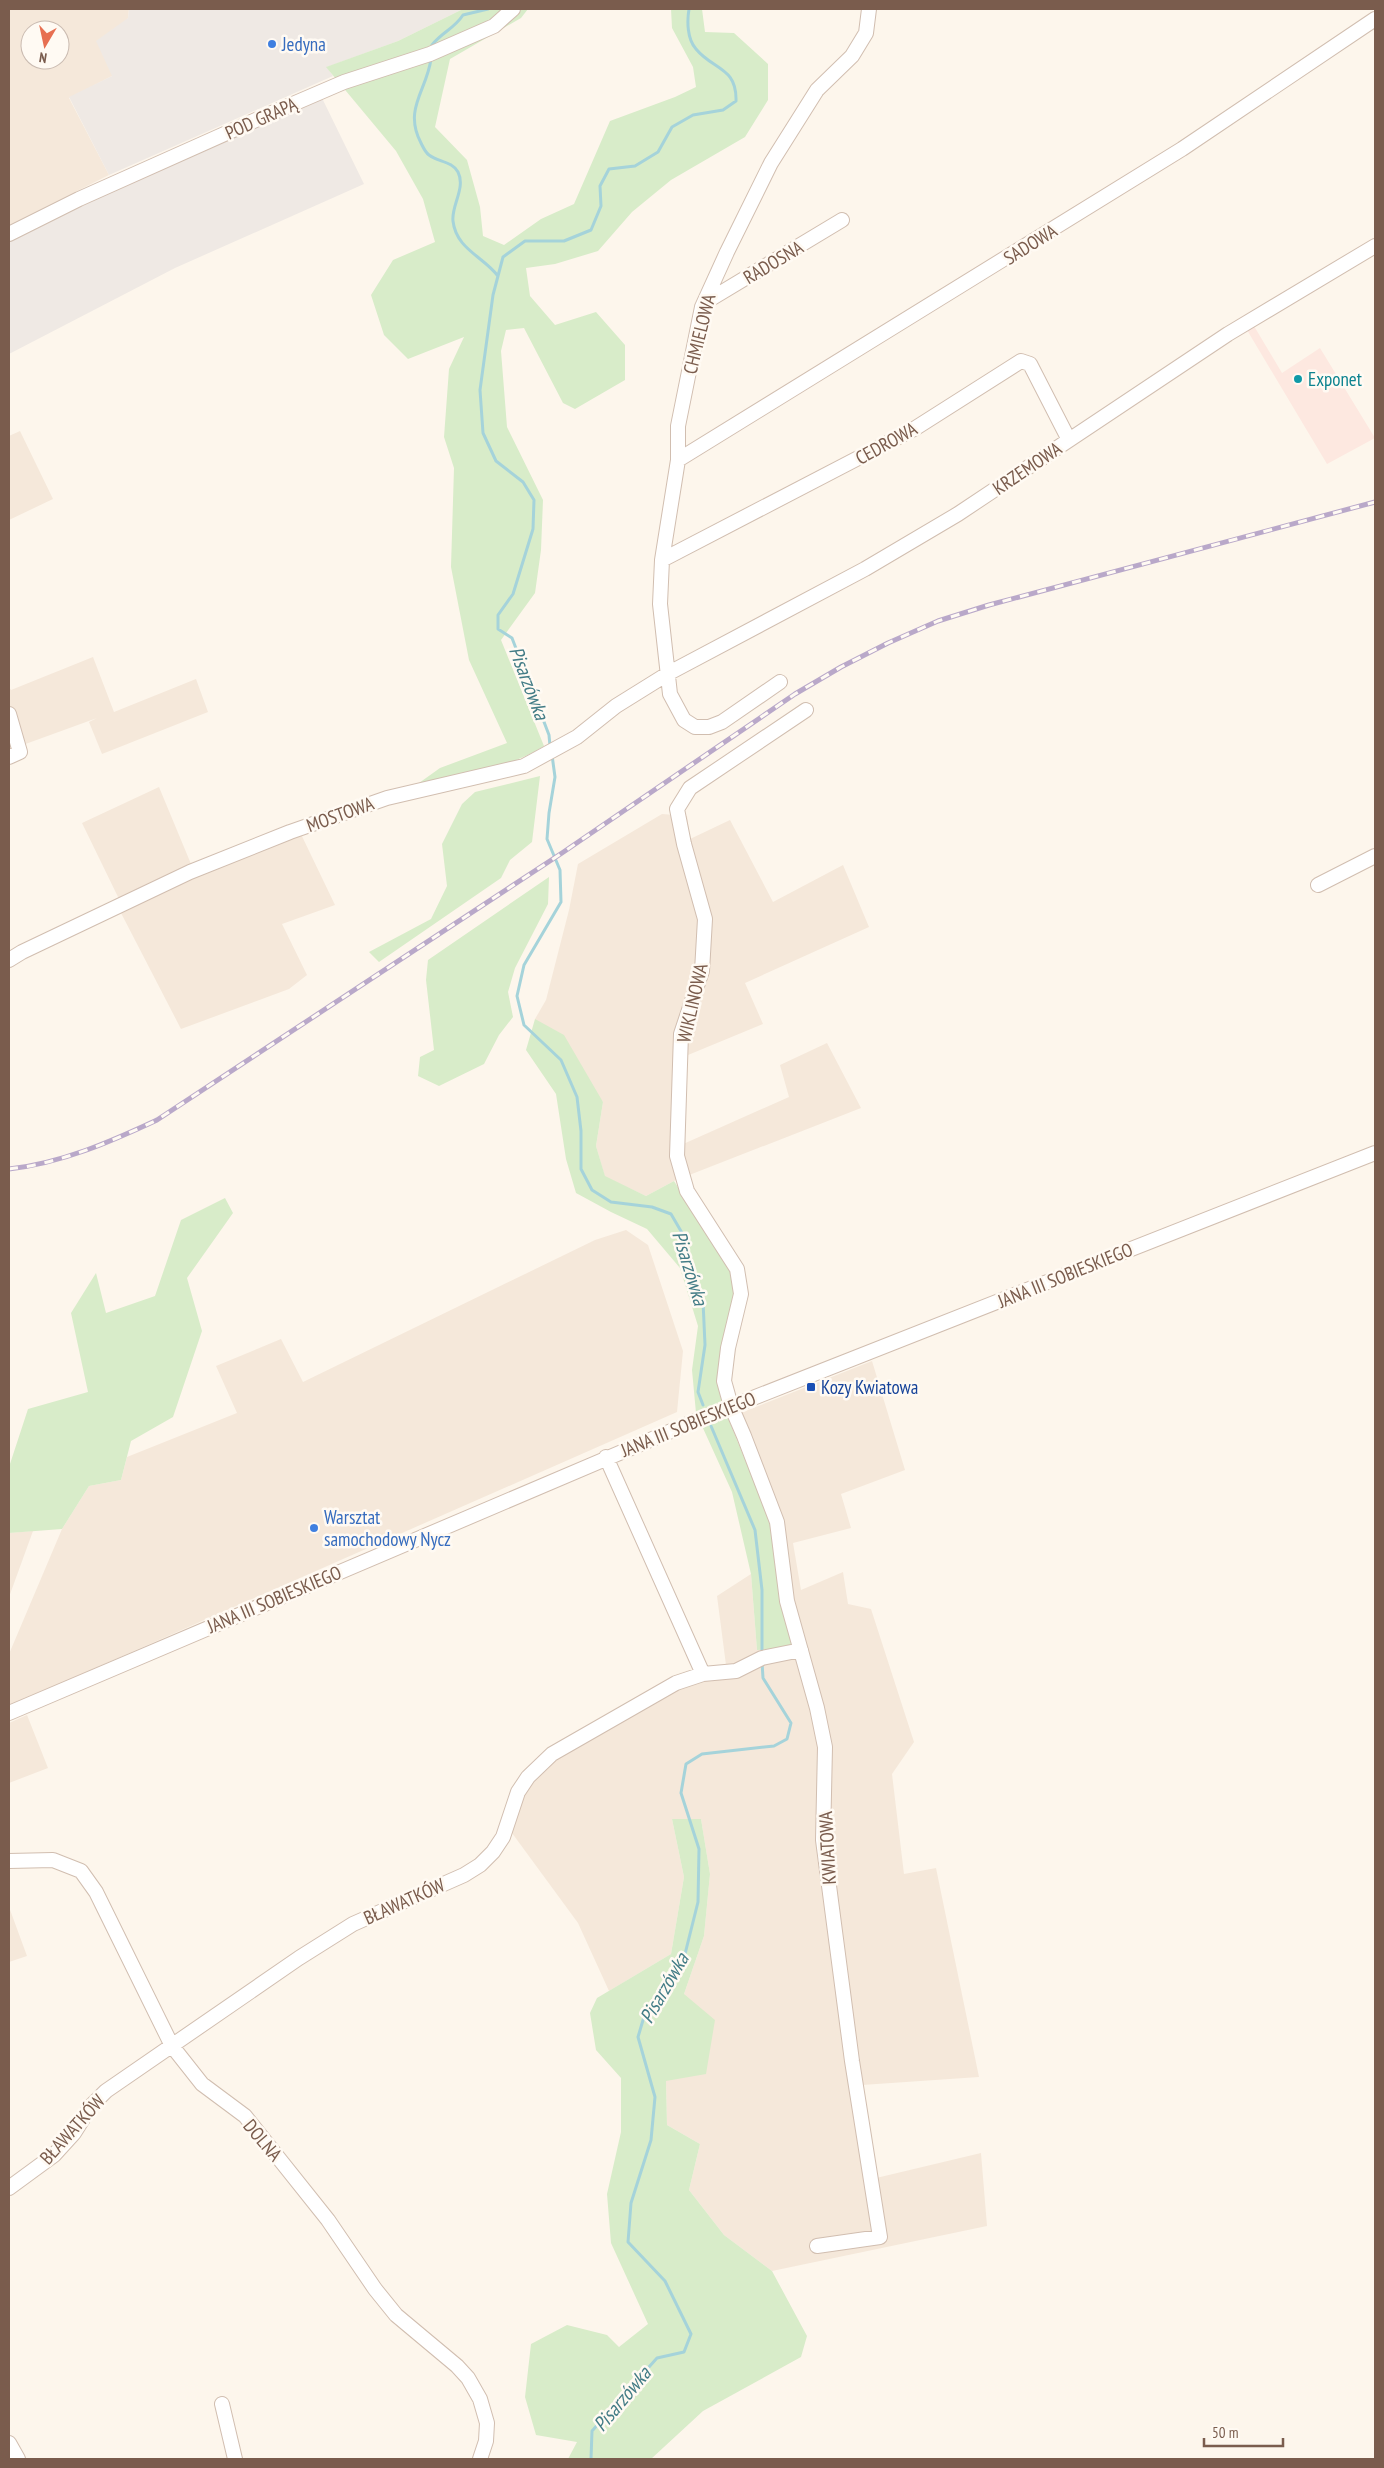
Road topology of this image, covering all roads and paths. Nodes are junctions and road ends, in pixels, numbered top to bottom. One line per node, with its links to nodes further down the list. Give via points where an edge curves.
1 (514, 9): 5 (street, POD GRAPĄ, via 494,26 430,54 344,82 79,199)
2 (869, 9): 7 (street, CHMIELOWA, via 866,33 852,56 818,90 771,163)
3 (1375, 19): 9 (street, SADOWA, via 1182,149)
4 (842, 220): 7 (street, RADOSNA)
5 (9, 234)
6 (1375, 246): 8 (street, KRZEMOWA, via 1228,334)
7 (704, 303): 9 (street, CHMIELOWA, via 678,426)
8 (1069, 440): 10 (street, CEDROWA, via 1030,364 1021,361 914,429); 11 (street, KRZEMOWA, via 958,514 865,569)
9 (678, 460): 10 (street, CHMIELOWA)
10 (662, 560): 11 (street, CHMIELOWA, via 660,604)
11 (669, 673): 12 (street, via 670,694 684,720 695,727 709,727 722,722); 18 (street, MOSTOWA, via 616,706 577,736 524,766 387,798 290,832 190,872)
12 (780, 682)
13 (806, 710): 20 (street, WIKLINOWA, via 690,788 677,809 705,919 702,971 681,1034 678,1156 687,1191 737,1269 741,1294 724,1381)
14 (9, 714): 15 (street, via 20,752)
15 (9, 757)
16 (1375, 856): 17 (street)
17 (1318, 886)
18 (9, 960)
19 (1375, 1153): 20 (street, JANA III SOBIESKIEGO)
20 (731, 1406): 21 (street, JANA III SOBIESKIEGO); 22 (street, KWIATOWA, via 777,1522 787,1601)
21 (606, 1457): 23 (street); 24 (street, JANA III SOBIESKIEGO)
22 (801, 1650): 23 (street, BŁAWATKÓW, via 762,1658 736,1671); 28 (street, KWIATOWA, via 825,1747 823,1840 852,2061 880,2236)
23 (704, 1674): 26 (street, BŁAWATKÓW, via 648,1697 552,1754 528,1777 518,1792 503,1837 480,1865 353,1924)
24 (9, 1713)
25 (9, 1861): 26 (street, DOLNA, via 53,1860 81,1871 96,1892)
26 (172, 2046): 27 (street, BŁAWATKÓW, via 106,2091 54,2154); 33 (street, DOLNA, via 202,2084 245,2116 328,2220 394,2312 468,2378 480,2399 487,2423)
27 (9, 2188)
28 (817, 2246)
29 (222, 2404): 32 (street)
30 (9, 2443): 31 (street)
31 (18, 2459)
32 (235, 2459)
33 (480, 2459)

